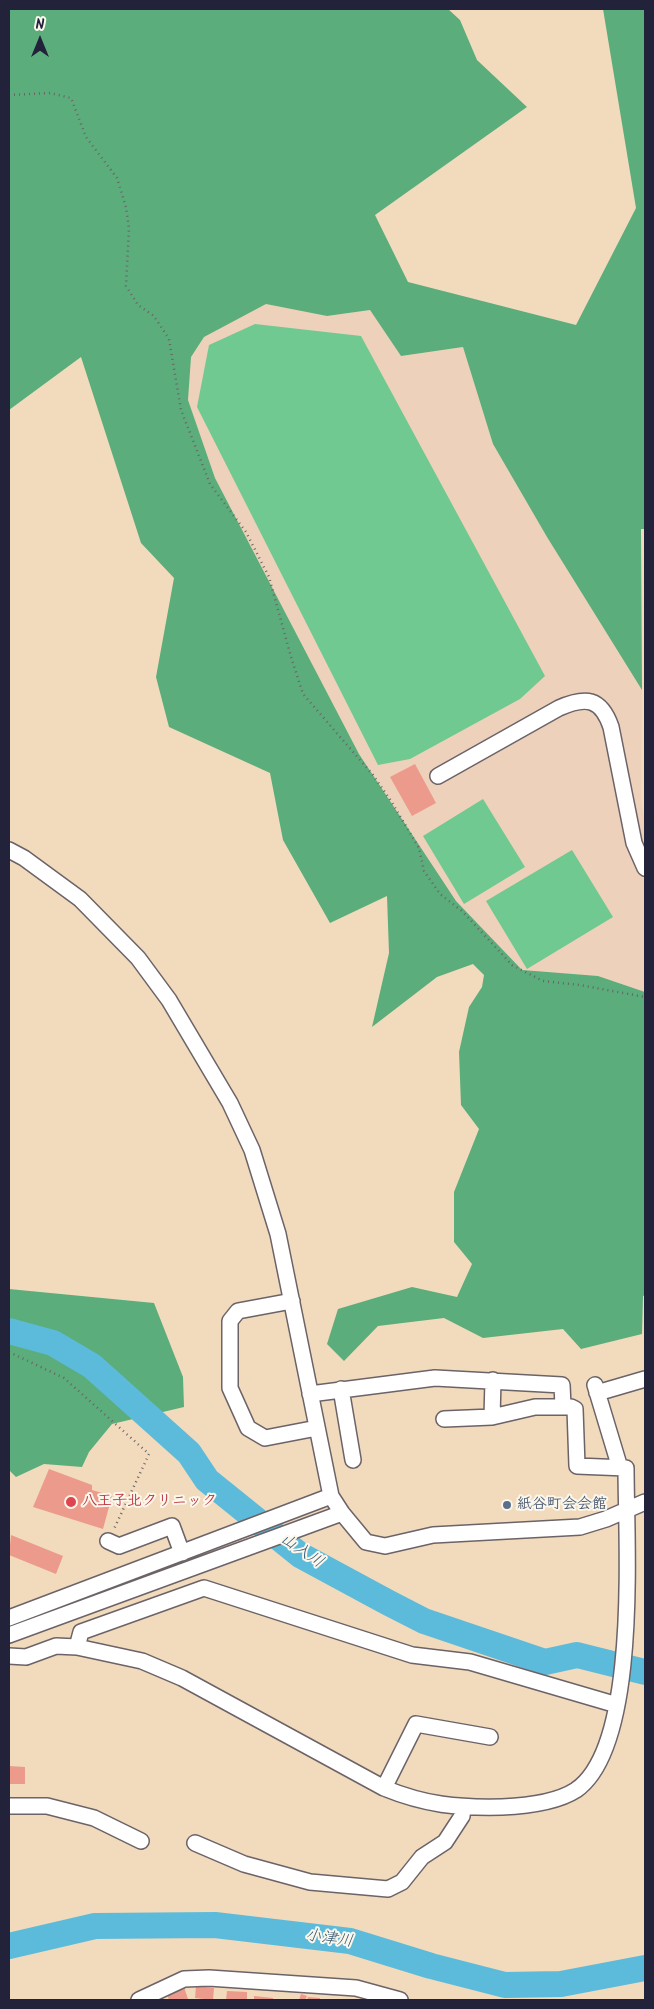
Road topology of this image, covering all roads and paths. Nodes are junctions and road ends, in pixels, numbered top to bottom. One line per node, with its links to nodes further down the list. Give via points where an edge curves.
1 (9, 95): 5 (path, via 50,93 71,98 86,137 117,178 129,229 126,286 138,305 154,316 169,339 181,410 210,484 246,532 269,577 303,694 391,801 419,848 424,871 440,894 462,911 512,966 543,981)
2 (438, 776): 4 (street, via 559,708 573,702 596,703 606,711 611,727 634,843)
3 (9, 850): 6 (street, via 80,899 138,958 169,1000 230,1103 252,1150 278,1234)
4 (645, 868)
5 (645, 997)
6 (292, 1301): 11 (street); 15 (street, via 238,1311 230,1321 230,1388 248,1428 265,1438)
7 (9, 1352): 22 (path, via 64,1378 148,1454)
8 (645, 1379): 17 (street, via 596,1389)
9 (493, 1380): 10 (street, via 435,1378); 12 (street, via 562,1385); 13 (street)
10 (341, 1390): 11 (street); 16 (street)
11 (310, 1394): 15 (street)
12 (563, 1406): 13 (street, via 535,1406); 17 (street, via 575,1409 577,1466)
13 (492, 1417): 14 (street)
14 (444, 1418)
15 (317, 1428): 18 (street)
16 (353, 1460)
17 (620, 1468): 20 (street, via 626,1468)
18 (331, 1496): 21 (street); 23 (street)
19 (645, 1502): 20 (street)
20 (626, 1510): 21 (street, via 580,1527 433,1535 385,1546 366,1542); 28 (street, via 626,1650)
21 (342, 1514): 25 (street)
22 (108, 1541): 23 (street, via 119,1546 172,1526)
23 (182, 1553): 24 (street)
24 (9, 1618)
25 (9, 1635)
26 (77, 1647): 27 (street, via 56,1646 26,1657); 28 (street, via 81,1632 204,1588 412,1655 470,1662); 30 (street, via 142,1661 182,1678)
27 (9, 1656)
28 (618, 1701): 32 (street, via 595,1769 575,1790 540,1802)
29 (490, 1737): 30 (street, via 416,1724)
30 (384, 1788): 32 (street, via 408,1798)
31 (9, 1806): 33 (street, via 47,1806 94,1818)
32 (463, 1808): 34 (street, via 462,1816 445,1842 422,1857 402,1882 388,1889 310,1882 244,1864)
33 (141, 1841)
34 (195, 1843)
35 (139, 2000): 36 (street, via 184,1979 209,1978 356,1988)
36 (400, 2000)

